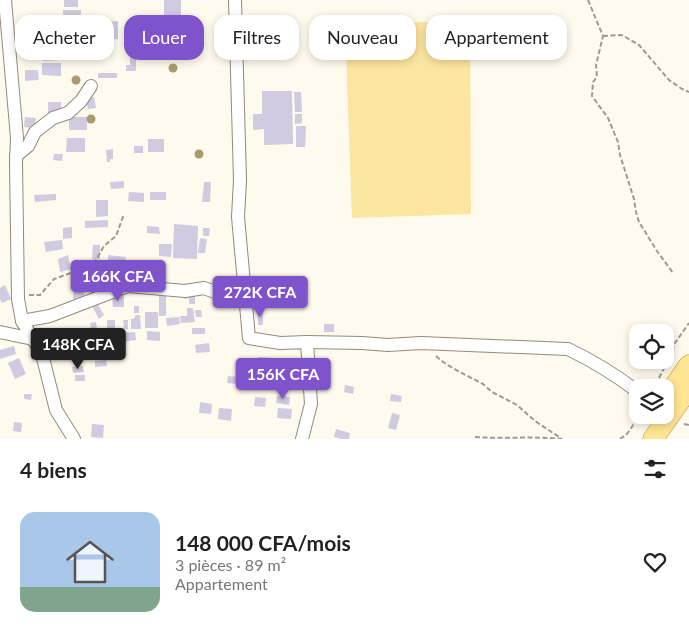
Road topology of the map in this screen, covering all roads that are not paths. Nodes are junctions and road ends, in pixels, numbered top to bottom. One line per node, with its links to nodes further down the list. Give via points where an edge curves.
1 (5, 0): 4 (street)
2 (235, 0): 5 (street, via 240,180 238,217)
3 (91, 86): 4 (street, via 68,113 39,128 28,146)
4 (16, 156): 6 (street, via 18,299)
5 (245, 296): 6 (street, via 231,298 204,288 185,291 128,286 50,316); 9 (street, via 249,338 280,343)
6 (22, 321): 8 (street)
7 (0, 332): 8 (street)
8 (33, 339): 17 (street, via 42,354 56,410)
9 (307, 342): 11 (street, via 568,349); 18 (street, via 310,404)
10 (689, 365): 12 (main road)
11 (629, 386)
12 (674, 387)
13 (689, 388): 14 (main road)
14 (674, 398)
15 (648, 424): 19 (main road)
16 (657, 424): 20 (main road)
17 (74, 439)
18 (302, 439)
19 (638, 439)
20 (653, 439)

